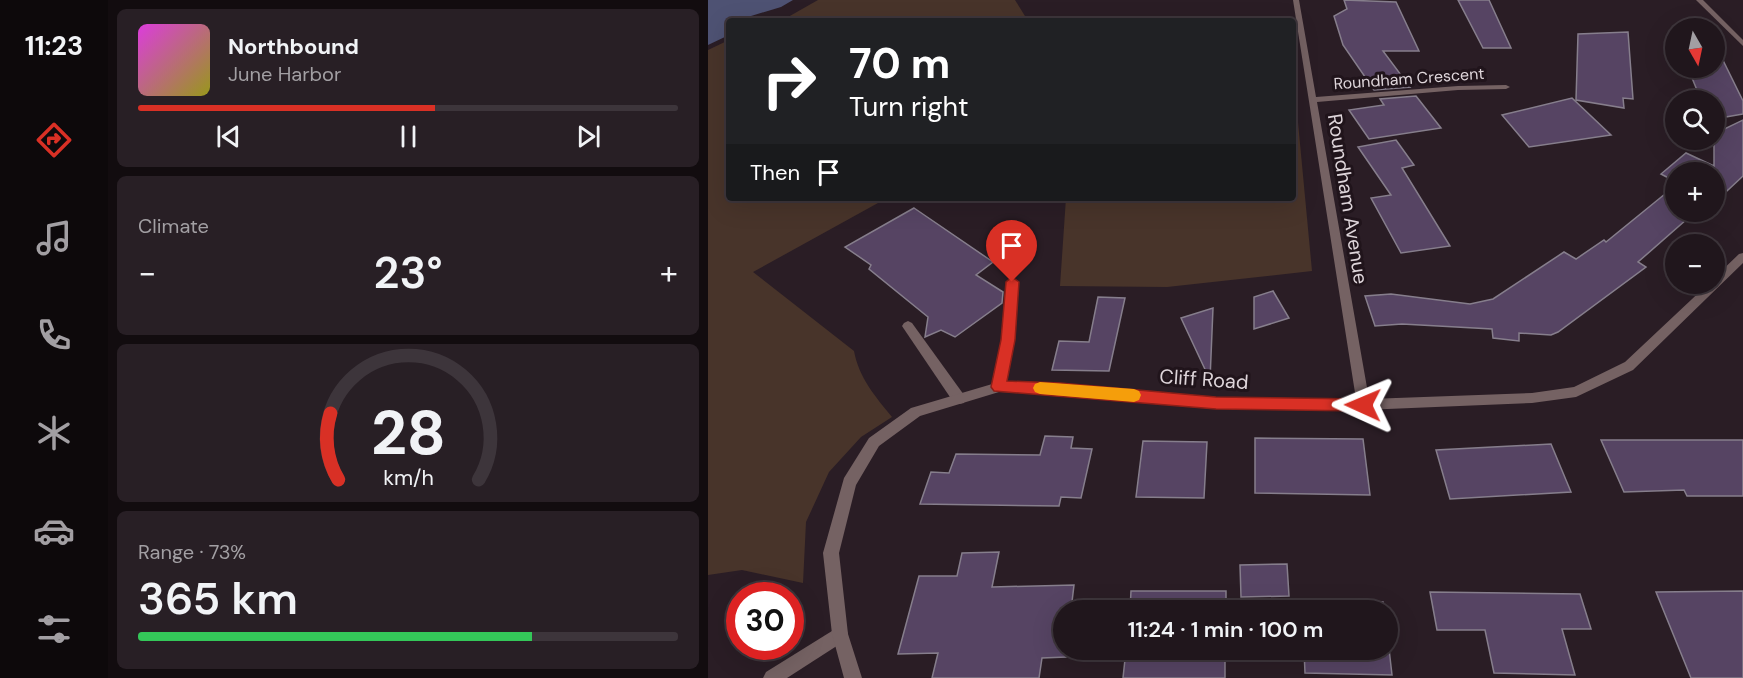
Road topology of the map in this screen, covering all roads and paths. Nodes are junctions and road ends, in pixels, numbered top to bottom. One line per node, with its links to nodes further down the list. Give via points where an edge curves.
1 (1296, 0): 5 (street, Roundham Avenue)
2 (1699, 0): 3 (street)
3 (1743, 44)
4 (1506, 87): 5 (street, Roundham Crescent)
5 (1314, 100): 11 (street, Roundham Avenue)
6 (1743, 257): 11 (street, Cliff Road, via 1629,366 1576,392 1532,398)
7 (1012, 282): 9 (street, via 1008,340)
8 (908, 326): 10 (street)
9 (999, 387): 10 (street, Cliff Road); 11 (street, Cliff Road, via 1216,403)
10 (959, 399): 12 (street, Cliff Road, via 916,411 874,442 849,483 831,553)
11 (1363, 405)
12 (840, 634): 13 (street); 14 (street, Cliff Road)
13 (772, 678)
14 (853, 678)

